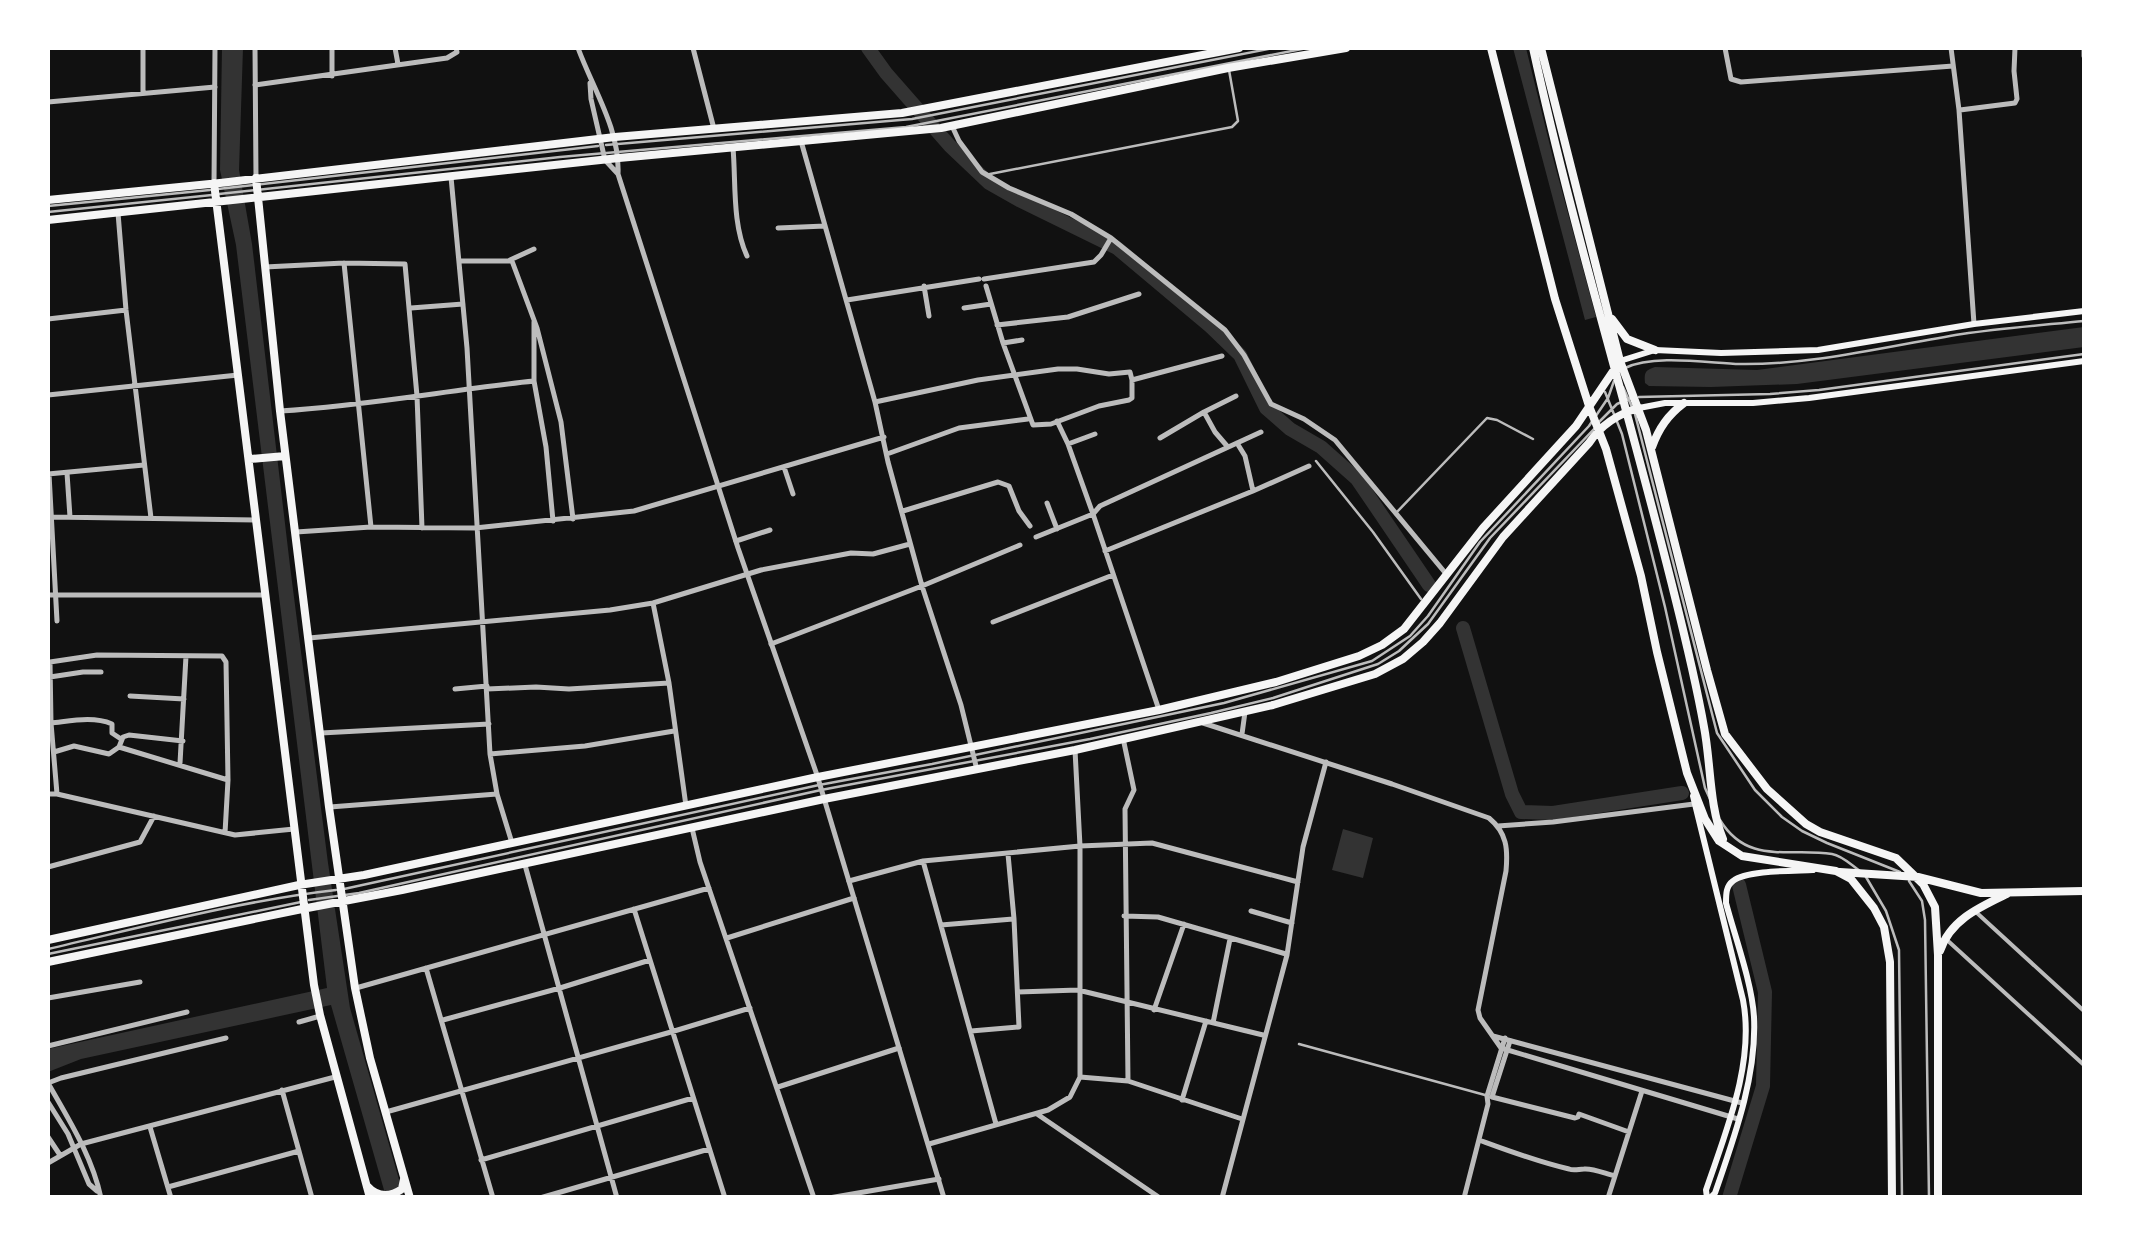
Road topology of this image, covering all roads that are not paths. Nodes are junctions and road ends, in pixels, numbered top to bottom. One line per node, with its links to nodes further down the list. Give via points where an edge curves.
1 (143, 48): 26 (street)
2 (215, 48): 25 (street)
3 (255, 48): 24 (street)
4 (332, 48): 22 (street)
5 (395, 48): 19 (street)
6 (456, 48): 19 (street, via 448,58)
7 (578, 48): 23 (street)
8 (693, 48): 33 (street)
9 (1239, 48): 29 (main road)
10 (1273, 48): 29 (lane)
11 (1307, 48): 31 (lane)
12 (1346, 48): 21 (main road)
13 (1491, 48): 93 (main road)
14 (1533, 48): 77 (main road)
15 (1542, 48): 66 (main road)
16 (1725, 48): 20 (street, via 1731,78 1742,82)
17 (1951, 48): 20 (street)
18 (2015, 48): 28 (street, via 2015,103)
19 (398, 65): 22 (street)
20 (1954, 66): 28 (street)
21 (1228, 68): 31 (main road); 39 (lane, via 1238,121 1232,128)
22 (332, 76): 24 (street)
23 (589, 80): 35 (street); 37 (street)
24 (255, 85): 41 (street)
25 (215, 87): 26 (street); 42 (street)
26 (144, 93): 27 (street)
27 (48, 102)
28 (1959, 110): 70 (street)
29 (930, 112): 30 (main road)
30 (917, 115): 33 (main road); 35 (lane)
31 (943, 125): 32 (main road); 39 (street)
32 (926, 127): 34 (main road); 35 (lane)
33 (714, 129): 35 (main road)
34 (800, 142): 36 (main road); 46 (street)
35 (617, 148): 36 (main road); 37 (main road); 37 (main road); 38 (street)
36 (732, 148): 50 (street)
37 (603, 149): 38 (street); 40 (main road); 41 (main road); 41 (lane)
38 (618, 174): 121 (street)
39 (986, 175): 48 (street)
40 (451, 177): 41 (main road); 52 (street)
41 (255, 188): 42 (main road); 42 (main road); 54 (main road)
42 (217, 192): 43 (main road); 44 (main road); 78 (main road)
43 (48, 206)
44 (118, 213): 45 (main road); 63 (street)
45 (48, 220)
46 (825, 226): 47 (street); 58 (street)
47 (778, 228)
48 (1110, 240): 55 (street, via 1094,262); 126 (street, via 1225,330 1270,404 1335,440)
49 (534, 249): 51 (street)
50 (747, 256)
51 (510, 260): 52 (street); 69 (street)
52 (460, 261): 59 (street)
53 (344, 262): 54 (street); 61 (street, via 406,264); 92 (street)
54 (265, 267): 95 (main road)
55 (983, 281): 56 (street); 60 (street)
56 (924, 286): 58 (street); 65 (street)
57 (1139, 294): 71 (street, via 1068,316)
58 (847, 300): 90 (street)
59 (463, 304): 61 (street); 84 (street)
60 (991, 304): 62 (street); 71 (street)
61 (410, 308): 86 (street)
62 (964, 308)
63 (126, 310): 67 (street); 82 (street)
64 (2084, 311): 70 (main road)
65 (930, 316)
66 (1610, 316): 74 (main road, via 1627,338); 77 (main road)
67 (48, 319)
68 (2084, 321): 77 (lane, via 1814,360 1658,361)
69 (534, 322): 80 (street); 131 (street, via 561,422)
70 (1974, 324): 74 (main road, via 1818,350)
71 (997, 325): 73 (street)
72 (1022, 340): 73 (street)
73 (1003, 343): 79 (street)
74 (1655, 350): 77 (main road)
75 (1222, 356): 81 (street)
76 (2084, 357): 89 (lane, via 1819,390); 91 (main road, via 1889,389)
77 (1618, 369): 83 (main road); 88 (lane); 89 (main road)
78 (238, 374): 82 (street); 114 (main road)
79 (1014, 376): 81 (street, via 1058,368 1130,372); 90 (street); 98 (street)
80 (534, 380): 84 (street); 133 (street)
81 (1132, 380): 99 (street, via 1129,400)
82 (134, 386): 85 (street); 116 (street)
83 (1602, 386): 88 (lane); 93 (main road)
84 (468, 388): 86 (street); 137 (street)
85 (48, 395)
86 (417, 396): 92 (street); 136 (street)
87 (1236, 396): 96 (street)
88 (1608, 398): 97 (lane); 100 (lane)
89 (1628, 398): 94 (main road); 97 (lane)
90 (875, 402): 103 (street)
91 (1684, 403): 94 (main road); 111 (main road, via 1664,421)
92 (357, 404): 95 (street); 135 (street)
93 (1589, 406): 100 (main road); 148 (main road)
94 (1633, 409): 97 (main road); 111 (main road); 196 (main road, via 1693,674); 213 (lane, via 1717,733 1755,790 1782,816)
95 (280, 411): 113 (main road)
96 (1204, 412): 104 (street); 109 (street)
97 (1614, 412): 100 (main road); 196 (lane)
98 (1029, 419): 99 (street, via 1042,426); 112 (street, via 959,428)
99 (1057, 422): 108 (street)
100 (1597, 424): 107 (main road); 110 (main road); 184 (lane, via 1490,538 1428,624 1378,664 1211,713)
101 (1261, 432): 106 (street)
102 (1095, 434): 108 (street)
103 (884, 438): 112 (street); 118 (street)
104 (1160, 438)
105 (1533, 439): 126 (lane, via 1487,418)
106 (1237, 443): 109 (street); 122 (street)
107 (1589, 443): 110 (main road); 171 (main road, via 1503,537 1443,619 1390,668)
108 (1068, 444): 127 (street)
109 (1228, 446): 127 (street)
110 (1606, 449): 187 (main road)
111 (1651, 450): 214 (main road, via 1726,734 1767,789 1806,824 1896,858)
112 (886, 454): 125 (street)
113 (282, 456): 114 (main road); 140 (main road)
114 (252, 459): 132 (main road)
115 (1316, 461): 153 (lane)
116 (145, 465): 119 (street); 130 (street)
117 (1309, 466): 122 (street)
118 (784, 467): 121 (street); 123 (street)
119 (66, 473): 120 (street); 129 (street)
120 (48, 474): 128 (street)
121 (718, 486): 131 (street, via 634,511); 142 (street)
122 (1253, 491): 145 (street)
123 (793, 494)
124 (1047, 504): 139 (street)
125 (902, 512): 134 (street, via 998,482 1008,486); 143 (street)
126 (1396, 512): 148 (street)
127 (1092, 514): 139 (street); 145 (street)
128 (52, 517): 129 (street); 151 (street)
129 (70, 517): 130 (street)
130 (152, 518): 132 (street)
131 (573, 519): 133 (street)
132 (257, 520): 152 (main road)
133 (553, 522): 137 (street)
134 (1030, 526)
135 (371, 527): 136 (street); 140 (street)
136 (422, 528): 137 (street)
137 (475, 528): 156 (street)
138 (770, 530): 142 (street)
139 (1057, 530): 141 (street)
140 (296, 532): 158 (main road)
141 (1036, 537)
142 (736, 541): 146 (street)
143 (910, 544): 146 (street); 149 (street)
144 (1020, 544): 149 (street)
145 (1105, 551): 147 (street)
146 (747, 574): 154 (street); 159 (street)
147 (1114, 575): 157 (street); 170 (street)
148 (1444, 578): 153 (main road)
149 (922, 586): 159 (street); 184 (street)
150 (48, 594): 151 (street)
151 (57, 594): 152 (street); 155 (street)
152 (266, 595): 200 (main road)
153 (1428, 601): 170 (main road, via 1404,629 1359,656)
154 (653, 603): 156 (street); 165 (street)
155 (57, 620)
156 (484, 622): 158 (street); 167 (street)
157 (993, 622)
158 (309, 638): 176 (main road)
159 (771, 644): 189 (street)
160 (186, 656): 161 (street); 169 (street); 188 (street, via 225,658)
161 (81, 657): 162 (street); 164 (street, via 50,662)
162 (82, 672): 163 (street); 164 (street)
163 (101, 672)
164 (48, 677): 173 (street)
165 (668, 683): 167 (street); 175 (street)
166 (455, 688): 167 (street)
167 (487, 688): 174 (street)
168 (130, 696): 169 (street)
169 (184, 699): 179 (street)
170 (1159, 710): 184 (main road)
171 (1245, 712): 172 (main road); 177 (street)
172 (1200, 722): 177 (street); 178 (main road)
173 (51, 723): 180 (street, via 110,722); 182 (street)
174 (488, 724): 176 (street); 183 (street)
175 (674, 731): 183 (street); 194 (street)
176 (320, 732): 195 (main road)
177 (1242, 734): 185 (street)
178 (1124, 738): 181 (main road); 203 (street, via 1134,790 1124,810)
179 (183, 741): 180 (street, via 129,736); 186 (street)
180 (120, 743): 182 (street, via 108,754 74,746); 186 (street)
181 (1076, 750): 184 (main road); 204 (street)
182 (54, 752): 191 (street)
183 (490, 754): 192 (street)
184 (975, 758): 189 (main road); 189 (main road)
185 (1326, 762): 198 (street); 216 (street)
186 (180, 764): 188 (street)
187 (1688, 773): 193 (main road); 205 (main road, via 1705,819)
188 (228, 780): 201 (street)
189 (820, 788): 194 (main road); 199 (main road); 215 (street); 219 (lane)
190 (48, 794): 191 (street)
191 (57, 794): 197 (street)
192 (497, 794): 195 (street); 202 (street)
193 (1695, 804): 198 (street); 280 (main road, via 1746,1016)
194 (686, 806): 202 (main road)
195 (329, 807): 219 (main road)
196 (1715, 811): 205 (main road); 212 (lane, via 1748,846 1835,855)
197 (154, 816): 201 (street); 209 (street, via 140,842)
198 (1498, 826): 259 (street, via 1506,870 1478,1010)
199 (692, 828): 208 (main road); 217 (street)
200 (295, 829): 201 (street); 221 (main road)
201 (225, 833)
202 (512, 843): 219 (main road)
203 (1126, 844): 204 (street); 216 (street, via 1158,843); 226 (street)
204 (1080, 846): 206 (street); 244 (street)
205 (1727, 848): 210 (main road)
206 (1008, 854): 207 (street); 227 (street)
207 (922, 860): 215 (street); 229 (street)
208 (525, 864): 219 (main road); 231 (street)
209 (48, 867)
210 (1819, 869): 211 (main road); 280 (main road, via 1746,875 1726,893 1754,1016 1751,1064)
211 (1836, 872): 212 (main road); 321 (main road, via 1865,895 1889,944)
212 (1863, 874): 213 (main road); 322 (lane, via 1899,950)
213 (1906, 876): 214 (main road); 323 (lane, via 1925,920)
214 (1918, 877): 220 (main road); 238 (main road, via 1934,907)
215 (849, 882): 222 (street)
216 (1298, 882): 228 (street)
217 (709, 888): 223 (street); 232 (street)
218 (2084, 891): 220 (main road)
219 (338, 892): 221 (main road); 221 (main road); 242 (main road)
220 (2007, 894): 224 (main road)
221 (306, 896): 235 (main road); 236 (main road); 236 (lane, via 187,916); 252 (main road)
222 (854, 898): 232 (street); 264 (street)
223 (634, 909): 231 (street); 239 (street)
224 (1974, 910): 233 (main road); 251 (street)
225 (1251, 911): 228 (street)
226 (1124, 916): 230 (street); 247 (street)
227 (1014, 919): 229 (street); 245 (street)
228 (1293, 923): 237 (street)
229 (941, 924): 257 (street)
230 (1184, 924): 234 (street); 249 (street)
231 (545, 934): 240 (street); 243 (street)
232 (726, 938): 248 (street)
233 (1944, 938): 238 (main road); 267 (street)
234 (1230, 939): 237 (street); 255 (street)
235 (48, 940)
236 (48, 955)
237 (1287, 955): 258 (street)
238 (1938, 955): 324 (main road)
239 (650, 960): 243 (street); 256 (street)
240 (426, 968): 242 (street); 253 (street)
241 (140, 982): 246 (street)
242 (355, 988): 281 (main road)
243 (560, 988): 253 (street); 266 (street)
244 (1078, 990): 245 (street); 247 (street); 269 (street)
245 (1018, 992): 257 (street, via 1018,1028)
246 (48, 998)
247 (1126, 1002): 249 (street); 270 (street)
248 (750, 1008): 256 (street); 272 (street)
249 (1154, 1010): 255 (street)
250 (187, 1012): 263 (street)
251 (2084, 1012)
252 (320, 1016): 254 (street); 268 (main road)
253 (443, 1020): 274 (street)
254 (300, 1022)
255 (1210, 1022): 258 (street); 278 (street)
256 (671, 1032): 266 (street); 276 (street)
257 (972, 1032): 285 (street)
258 (1263, 1036): 284 (street)
259 (1493, 1036): 261 (street); 265 (street)
260 (226, 1038): 271 (street)
261 (1507, 1038): 265 (street); 280 (street)
262 (1299, 1044): 277 (lane)
263 (48, 1046)
264 (899, 1048): 272 (street); 291 (street)
265 (1504, 1049): 275 (street); 277 (street)
266 (579, 1057): 274 (street); 286 (street)
267 (2084, 1064)
268 (336, 1076): 273 (street); 302 (main road)
269 (1080, 1077): 270 (street); 282 (street, via 1070,1097)
270 (1128, 1082): 278 (street)
271 (48, 1083): 292 (street)
272 (778, 1088): 313 (street)
273 (282, 1090): 287 (street); 294 (street)
274 (463, 1090): 281 (street); 296 (street)
275 (1642, 1091): 283 (street); 288 (street)
276 (693, 1098): 286 (street); 293 (street)
277 (1489, 1099): 288 (street, via 1580,1114); 290 (street)
278 (1182, 1100): 284 (street)
279 (48, 1102): 292 (street)
280 (1738, 1102): 283 (main road)
281 (386, 1112): 298 (main road)
282 (1037, 1114): 285 (street); 316 (street)
283 (1734, 1118): 320 (main road)
284 (1242, 1119): 317 (street)
285 (996, 1124): 291 (street)
286 (598, 1126): 296 (street); 300 (street)
287 (150, 1127): 292 (street); 303 (street)
288 (1630, 1132): 299 (street)
289 (48, 1138): 295 (street)
290 (1479, 1140): 299 (street, via 1568,1169); 318 (street)
291 (929, 1144): 301 (street)
292 (78, 1146): 295 (street); 304 (street)
293 (709, 1149): 300 (street); 312 (street)
294 (299, 1151): 303 (street); 306 (street)
295 (60, 1155): 297 (street)
296 (481, 1160): 309 (street)
297 (48, 1163)
298 (404, 1176): 302 (main road, via 392,1194); 308 (main road)
299 (1615, 1176): 319 (street)
300 (612, 1177): 310 (street); 311 (street)
301 (938, 1179): 314 (street); 315 (street)
302 (367, 1186): 307 (main road)
303 (168, 1187): 305 (street)
304 (100, 1195)
305 (171, 1198)
306 (312, 1198)
307 (370, 1198)
308 (410, 1198)
309 (493, 1198)
310 (540, 1198)
311 (617, 1198)
312 (725, 1198)
313 (814, 1198)
314 (829, 1198)
315 (944, 1198)
316 (1160, 1198)
317 (1222, 1198)
318 (1464, 1198)
319 (1608, 1198)
320 (1709, 1198)
321 (1892, 1198)
322 (1902, 1198)
323 (1929, 1198)
324 (1938, 1198)

